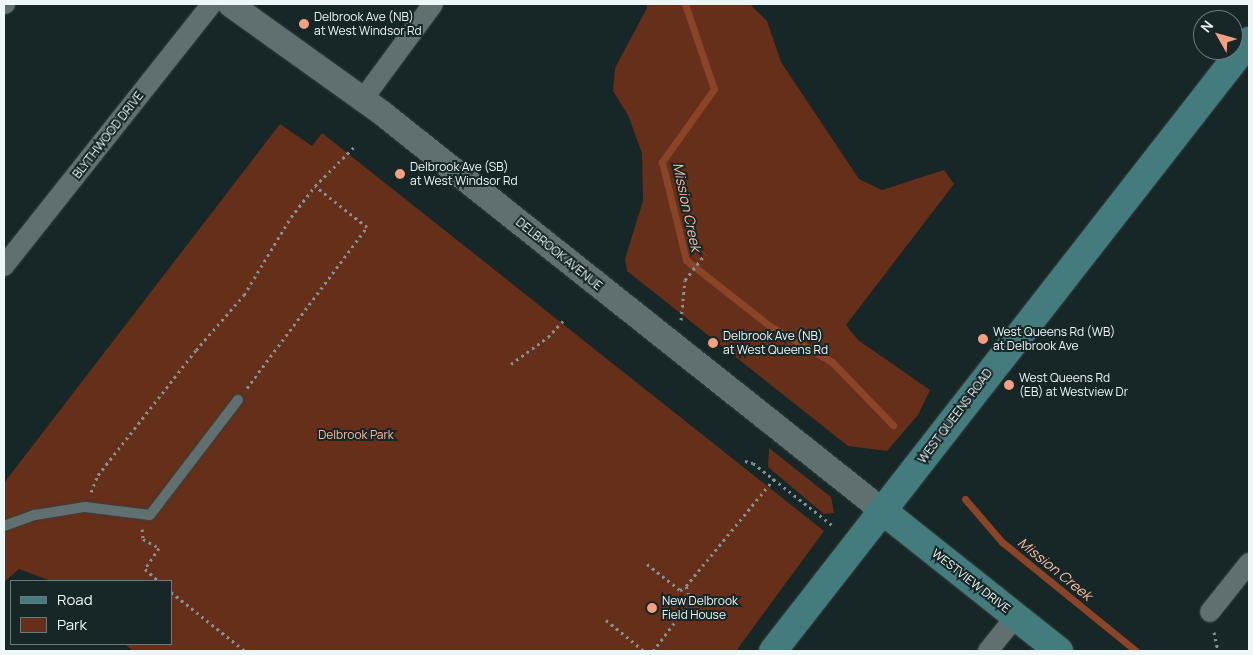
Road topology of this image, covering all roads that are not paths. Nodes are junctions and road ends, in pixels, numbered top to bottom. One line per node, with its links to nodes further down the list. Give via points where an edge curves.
1 (212, 4): 6 (street, BLYTHWOOD DRIVE)
2 (230, 4): 5 (street, DELBROOK AVENUE)
3 (433, 4): 5 (street)
4 (1249, 42): 8 (main road, WEST QUEENS ROAD)
5 (364, 99): 8 (street, DELBROOK AVENUE)
6 (4, 266)
7 (238, 400): 9 (lane, via 150,515 84,506 35,515)
8 (883, 511): 12 (main road, WESTVIEW DRIVE); 13 (main road, WEST QUEENS ROAD)
9 (4, 526)
10 (1249, 563): 11 (street)
11 (1210, 612)
12 (1016, 616): 14 (street); 15 (main road, WESTVIEW DRIVE)
13 (773, 651)
14 (988, 651)
15 (1059, 651)

